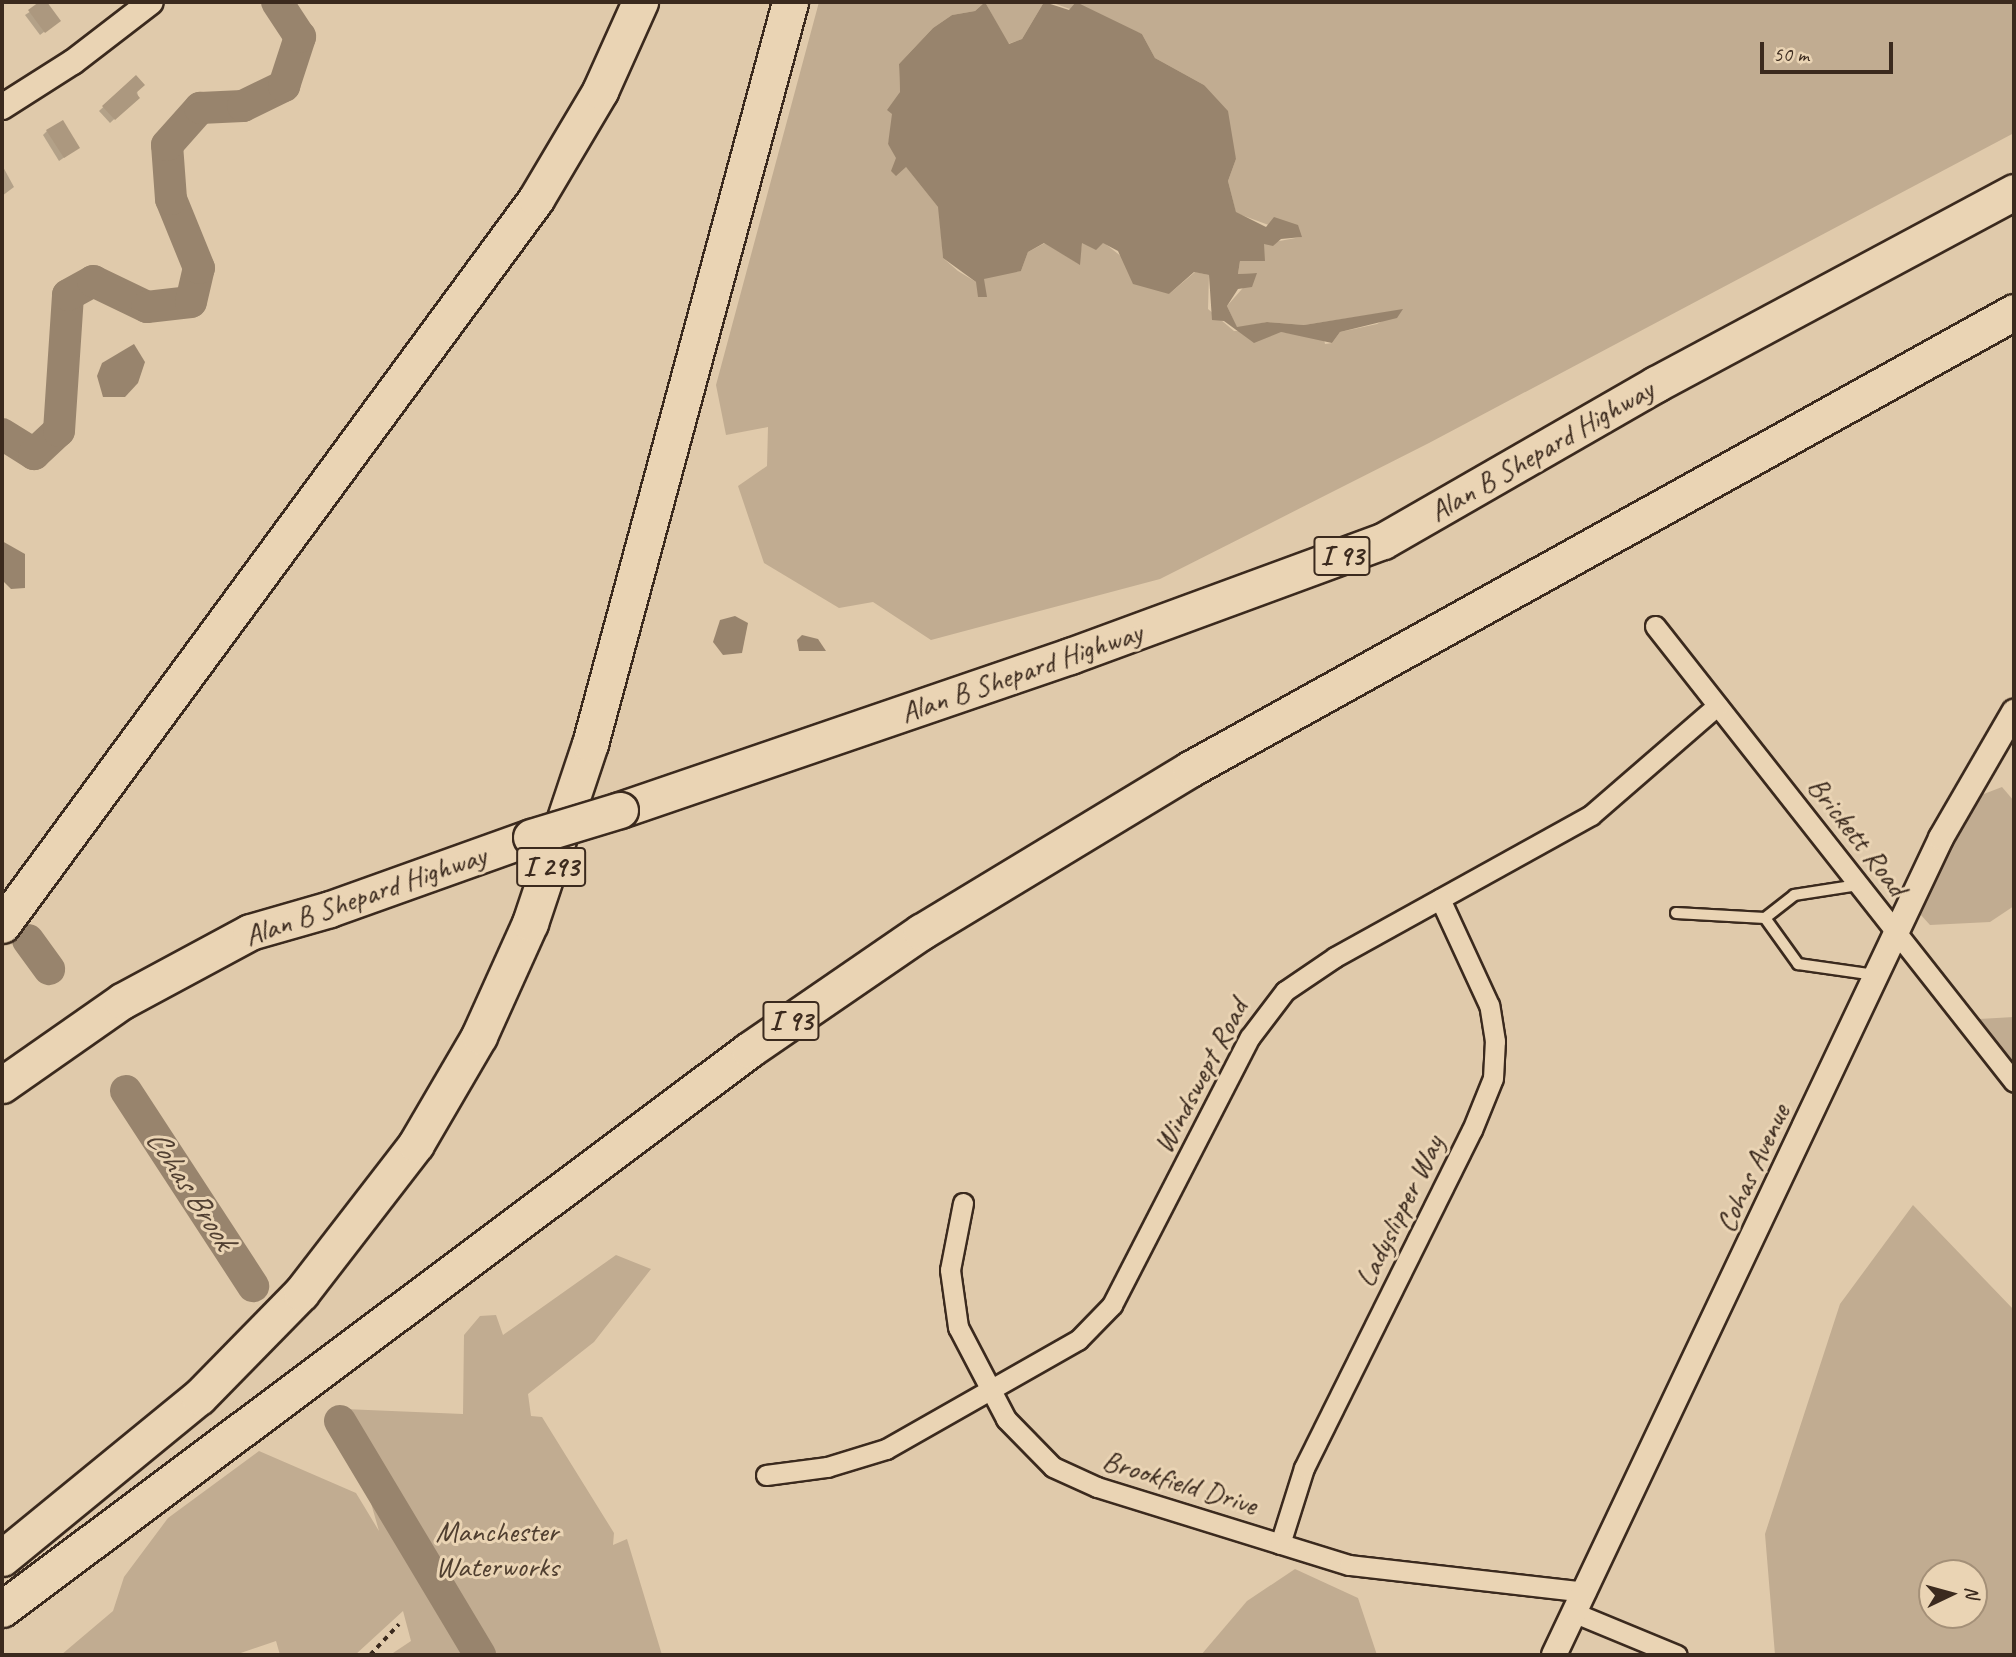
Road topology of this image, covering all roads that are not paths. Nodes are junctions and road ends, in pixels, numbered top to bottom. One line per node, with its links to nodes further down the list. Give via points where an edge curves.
1 (151, 2): 4 (street, via 73,62)
2 (640, 2): 14 (highway, via 600,92 536,199)
3 (790, 2): 23 (highway, I 293, via 586,756 535,911 479,1036 416,1144 301,1293 199,1397)
4 (2, 107)
5 (2014, 192): 18 (highway, Alan B Shepard Highway / I 93, bridge, via 1656,384 1382,541 1070,656 330,909 250,932 122,1001)
6 (2014, 312): 25 (highway, I 93, via 1190,769 943,918 749,1051)
7 (1655, 626): 8 (street, Brickett Road)
8 (1717, 706): 10 (street, Brickett Road); 11 (street, Windswept Road, via 1591,815)
9 (2014, 712): 15 (street, Cohas Avenue, via 1968,785)
10 (1858, 884): 13 (lane, via 1794,895); 15 (street, Brickett Road)
11 (1440, 899): 20 (street, Windswept Road, via 1285,990 1250,1037 1112,1305 1078,1340); 22 (street, Ladyslipper Way, via 1489,1005 1495,1041 1493,1078 1472,1130 1304,1468)
12 (1676, 913): 13 (lane)
13 (1765, 918): 16 (lane, via 1798,964)
14 (2, 925)
15 (1898, 936): 16 (street, Cohas Avenue); 17 (street, Brickett Road)
16 (1879, 975): 24 (street, Cohas Avenue)
17 (2014, 1082)
18 (2, 1086)
19 (963, 1203): 20 (street, Brookfield Drive, via 951,1251 951,1290 962,1337)
20 (990, 1390): 21 (street, Windswept Road, via 859,1459); 22 (street, Brookfield Drive, via 1020,1438 1074,1479)
21 (766, 1475)
22 (1280, 1544): 24 (street, Brookfield Drive, via 1373,1569)
23 (2, 1558)
24 (1580, 1602): 26 (street, Cohas Avenue); 27 (street, Brookfield Drive)
25 (2, 1609)
26 (1554, 1655)
27 (1677, 1655)

